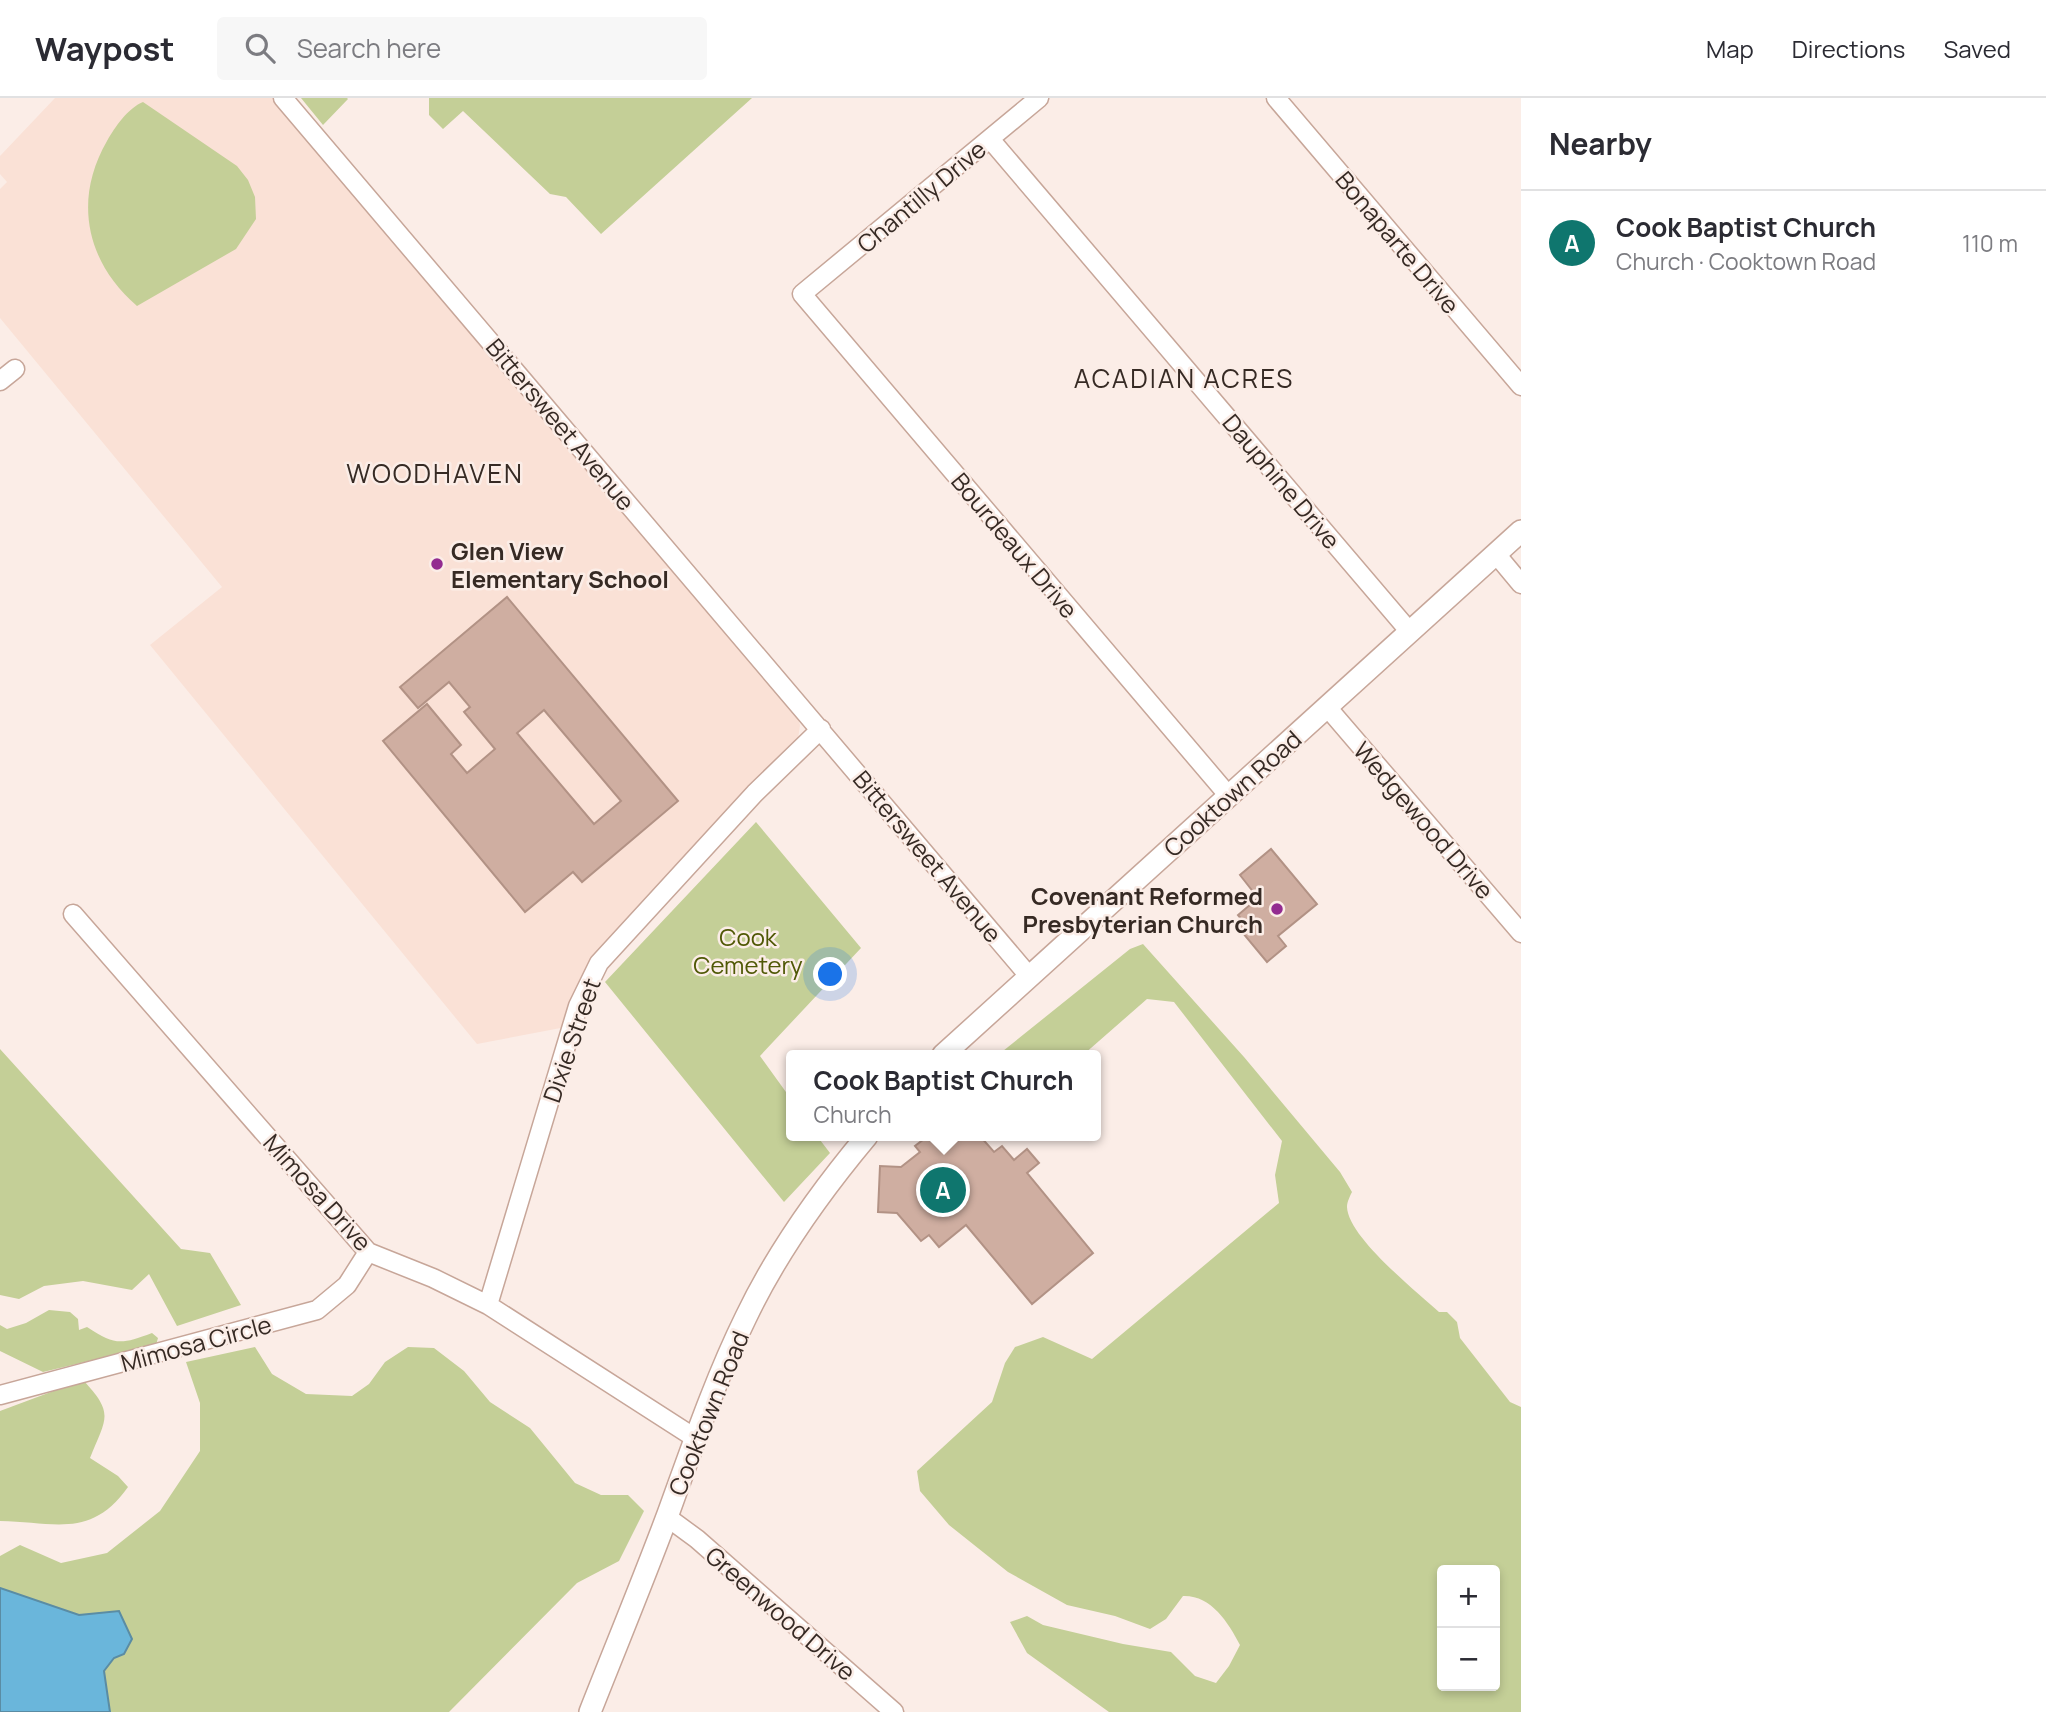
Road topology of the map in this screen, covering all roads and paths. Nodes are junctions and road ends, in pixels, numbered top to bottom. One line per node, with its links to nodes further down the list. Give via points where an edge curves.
1 (283, 98): 14 (street, Bittersweet Avenue)
2 (1039, 98): 4 (street, Chantilly Drive)
3 (1276, 98): 8 (street, Bonaparte Drive)
4 (990, 139): 5 (street, Chantilly Drive); 12 (street, Dauphine Drive)
5 (802, 294): 15 (street, Bourdeaux Drive)
6 (15, 369): 7 (street)
7 (0, 382)
8 (1521, 386)
9 (1521, 531): 10 (street, Cooktown Road)
10 (1496, 554): 11 (street); 12 (street, Cooktown Road)
11 (1521, 584)
12 (1410, 632): 13 (street, Cooktown Road)
13 (1327, 707): 15 (street, Cooktown Road); 17 (street, Wedgewood Drive)
14 (821, 729): 18 (street, Bittersweet Avenue); 22 (street, Dixie Street, via 755,793 599,963 578,1006)
15 (1228, 796): 18 (street, Cooktown Road)
16 (73, 914): 21 (street, Mimosa Drive)
17 (1521, 933)
18 (1029, 975): 19 (street, Cooktown Road)
19 (948, 1050)
20 (863, 1141): 24 (street, Cooktown Road, via 780,1254 746,1316)
21 (368, 1252): 22 (street, Mimosa Drive); 23 (street, Mimosa Circle, via 347,1285 317,1310)
22 (488, 1305): 24 (street, Mimosa Drive)
23 (0, 1395)
24 (695, 1438): 25 (street, Cooktown Road)
25 (667, 1517): 26 (street, Cooktown Road); 27 (street, Greenwood Drive)
26 (590, 1712)
27 (894, 1712)

